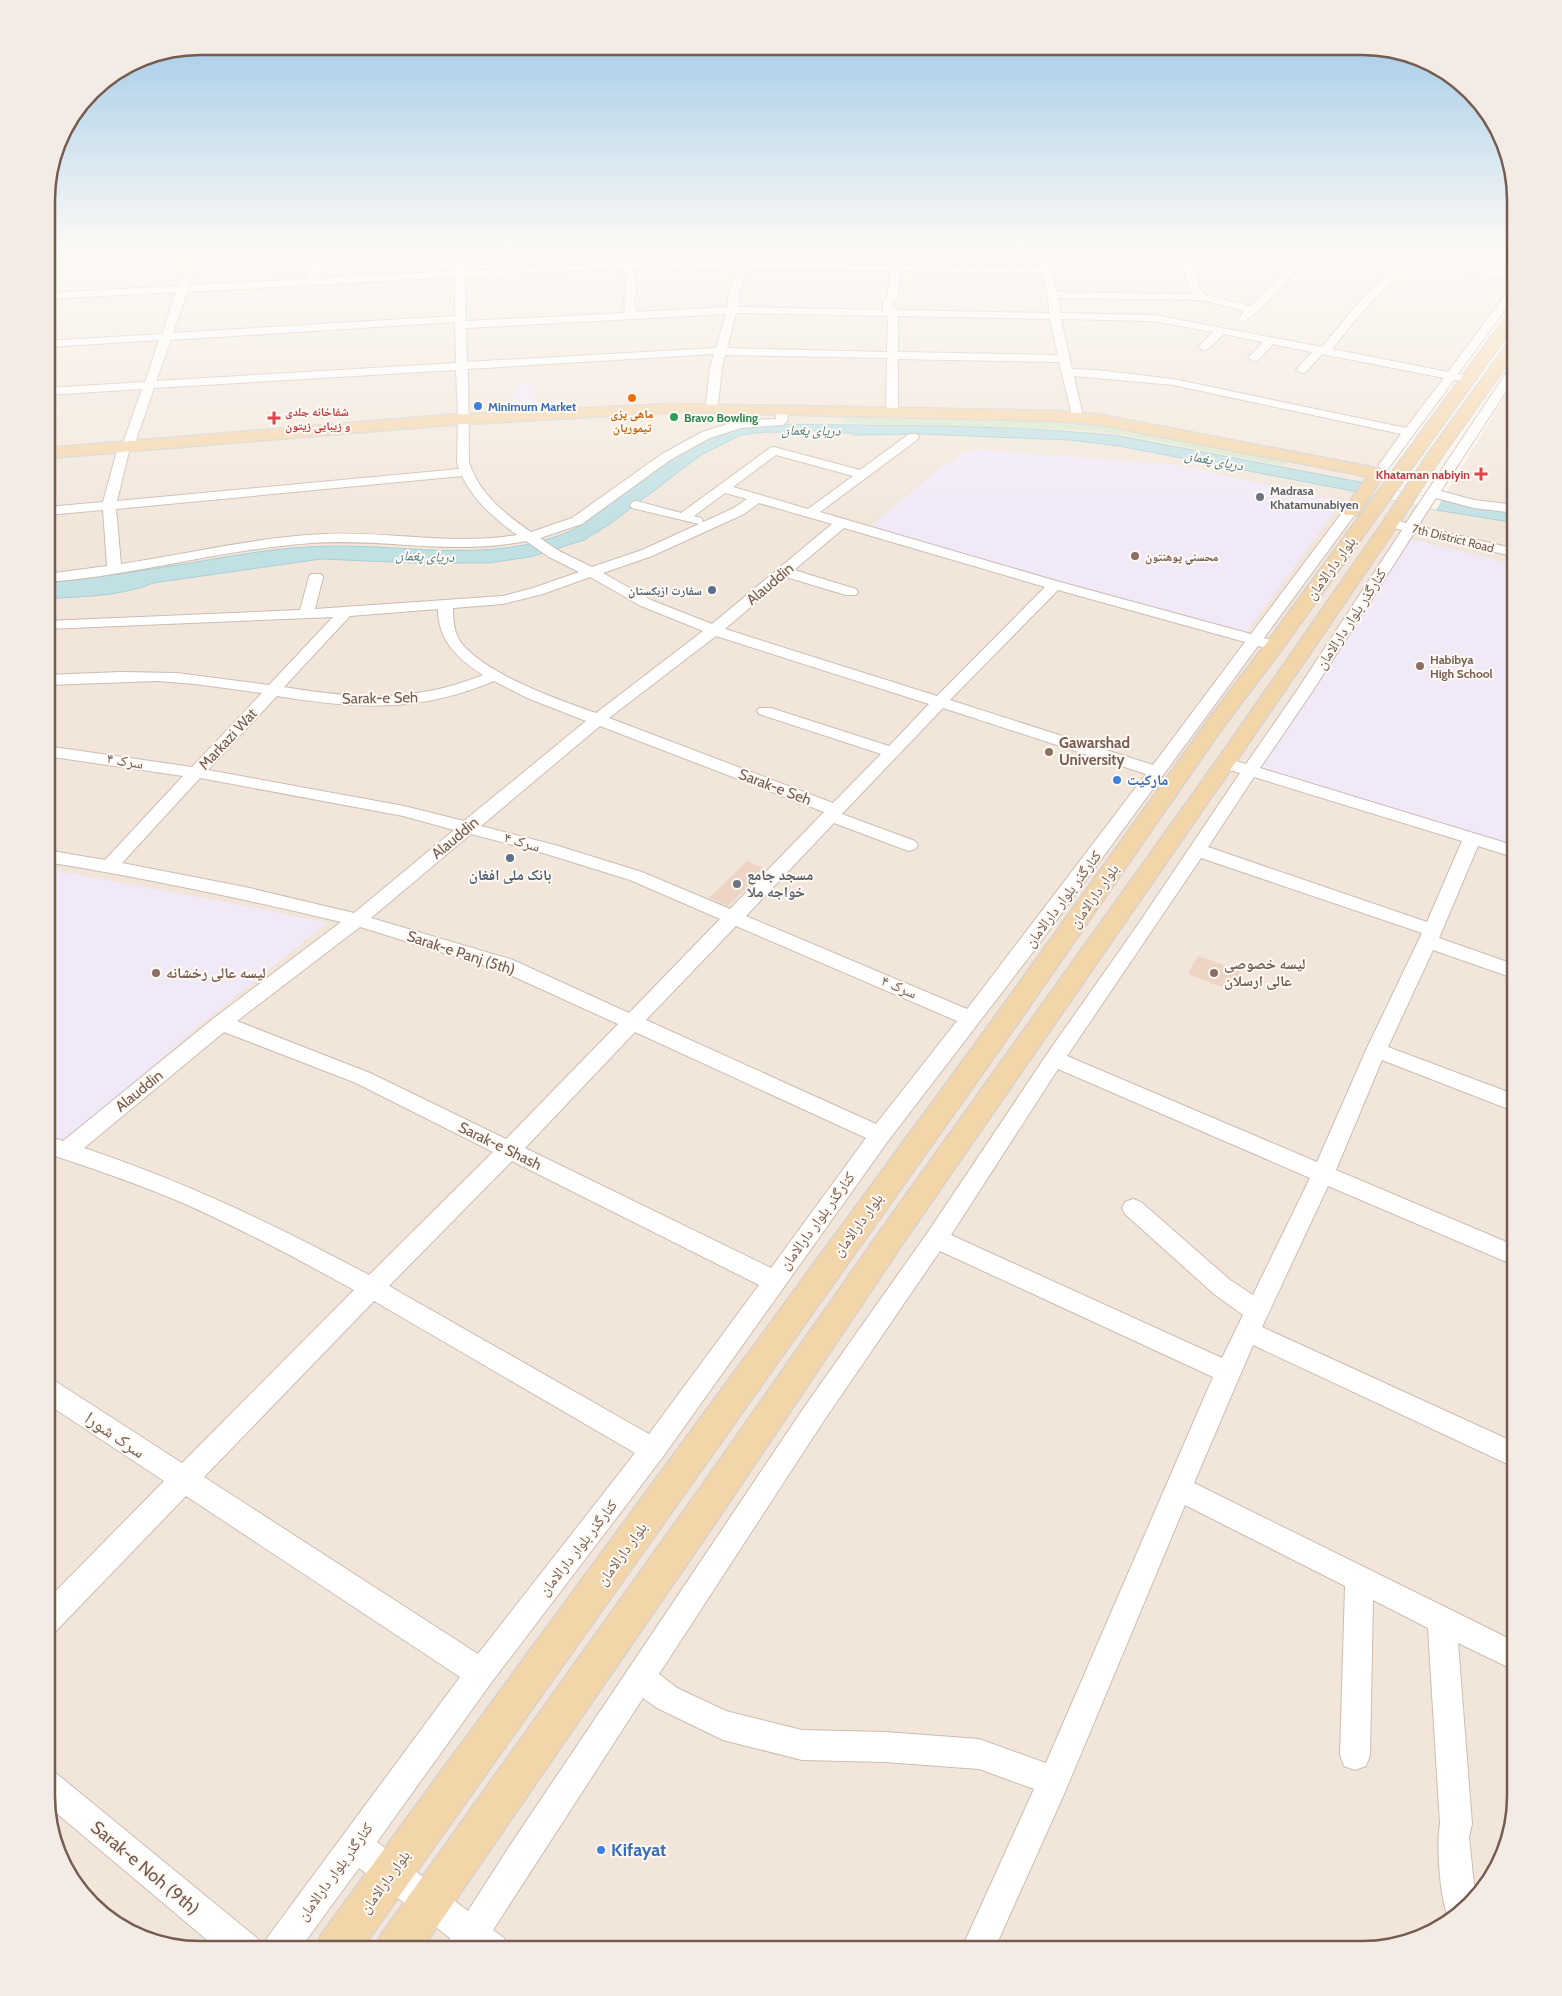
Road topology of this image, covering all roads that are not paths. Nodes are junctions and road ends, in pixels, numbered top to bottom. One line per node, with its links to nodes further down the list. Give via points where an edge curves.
1 (163, 344): 25 (street)
2 (461, 344): 19 (street)
3 (723, 344): 13 (street)
4 (892, 344): 15 (street)
5 (1061, 344): 18 (street)
6 (1209, 344): 12 (street)
7 (1267, 344): 17 (street)
8 (1290, 344): 14 (street)
9 (1328, 344): 14 (street)
10 (1475, 344): 22 (street)
11 (1493, 344): 23 (main road, بلوار دارالامان)
12 (1204, 348)
13 (721, 351): 15 (street); 19 (street); 27 (street)
14 (1322, 351): 20 (street); 22 (street)
15 (892, 355): 18 (street); 28 (street)
16 (1507, 355): 37 (main road)
17 (1254, 358)
18 (1064, 359): 21 (street)
19 (461, 366): 25 (street); 32 (street)
20 (1302, 370)
21 (1068, 372): 31 (street); 33 (street, via 1096,372 1173,382)
22 (1451, 376): 23 (street); 33 (street)
23 (1467, 379): 42 (main road, بلوار دارالامان)
24 (1507, 384): 42 (street, کنارگذر بلوار دارالامان)
25 (150, 385): 26 (street); 35 (street)
26 (55, 390)
27 (712, 404): 29 (main road); 32 (main road)
28 (892, 407): 29 (main road); 31 (main road)
29 (848, 408): 30 (main road); 42 (main road, via 1085,418 1364,470)
30 (782, 409): 32 (main road, via 682,408); 52 (street, via 781,421 740,424 706,435 666,458 576,521)
31 (1076, 412): 38 (main road)
32 (463, 417): 35 (main road); 39 (street)
33 (1408, 432): 38 (street)
34 (913, 437): 40 (street)
35 (126, 445): 36 (main road); 44 (street)
36 (55, 450)
37 (1433, 458): 42 (main road); 42 (main road)
38 (1384, 466): 42 (main road)
39 (466, 472): 44 (street); 52 (street, via 475,490 490,507)
40 (861, 474): 41 (street, via 774,451); 48 (street)
41 (722, 488): 43 (street); 49 (street)
42 (1396, 496): 46 (street, via 1449,499); 53 (street, 7th District Road); 54 (main road, بلوار دارالامان); 67 (street, کنارگذر بلوار دارالامان); 77 (street, کنارگذر بلوار دارالامان, via 1355,611 1304,692)
43 (756, 499): 48 (street); 51 (street)
44 (109, 505): 47 (street); 55 (street)
45 (636, 505): 49 (street)
46 (1507, 508)
47 (55, 510)
48 (809, 514): 50 (street)
49 (683, 518): 51 (street)
50 (842, 524): 56 (street, Alauddin); 60 (street)
51 (710, 525): 57 (street)
52 (528, 537): 55 (street, via 453,544 361,538 304,540); 57 (street)
53 (1507, 549)
54 (1355, 553): 67 (main road, بلوار دارالامان); 77 (main road, بلوار دارالامان)
55 (114, 570): 58 (street)
56 (784, 572): 61 (street); 66 (street, Alauddin)
57 (593, 573): 62 (street, via 502,600); 66 (street, via 646,603)
58 (55, 577)
59 (316, 577): 64 (street)
60 (1055, 585): 67 (street); 71 (street)
61 (851, 592)
62 (446, 605): 63 (street); 68 (street, via 445,620 452,641)
63 (346, 612): 64 (street); 70 (street, Markazi Wat)
64 (306, 614): 65 (street)
65 (55, 625)
66 (714, 630): 71 (street); 73 (street, Alauddin)
67 (1265, 643): 74 (main road, بلوار دارالامان)
68 (495, 676): 70 (street, Sarak-e Seh, via 448,693 387,701 334,699); 73 (street, Sarak-e Seh, via 532,695)
69 (55, 680): 70 (street, Sarak-e Seh, via 162,676)
70 (274, 690): 78 (street, Markazi Wat)
71 (940, 702): 76 (street); 79 (street)
72 (765, 711): 76 (street)
73 (597, 720): 80 (street, Sarak-e Seh); 81 (street, Alauddin)
74 (1207, 720): 79 (street, کنارگذر بلوار دارالامان); 124 (main road, بلوار دارالامان, via 988,1046)
75 (55, 752): 78 (street, سرک ۴)
76 (892, 752): 80 (street)
77 (1237, 766): 82 (street); 85 (street, کنارگذر بلوار دارالامان); 125 (main road, بلوار دارالامان, via 897,1229)
78 (198, 772): 81 (street, سرک ۴, via 404,810); 87 (street, Markazi Wat)
79 (1158, 772): 92 (street, کنارگذر بلوار دارالامان)
80 (833, 813): 83 (street, Sarak-e Seh); 88 (street)
81 (469, 827): 88 (street, سرک ۴, via 636,876); 89 (street, Alauddin)
82 (1472, 838): 84 (street); 90 (street)
83 (909, 845)
84 (1507, 849)
85 (1197, 850): 90 (street); 96 (street, کنارگذر بلوار دارالامان)
86 (55, 857): 87 (street, Sarak-e Panj (5th))
87 (109, 866): 89 (street, Sarak-e Panj (5th), via 245,893)
88 (734, 916): 92 (street, سرک ۴); 93 (street)
89 (357, 920): 93 (street, Sarak-e Panj (5th), via 506,965); 94 (street, Alauddin)
90 (1430, 936): 91 (street); 95 (street)
91 (1507, 968)
92 (972, 1018): 98 (street, کنارگذر بلوار دارالامان)
93 (631, 1022): 98 (street, Sarak-e Panj (5th)); 100 (street)
94 (221, 1023): 99 (street, Alauddin); 100 (street, Sarak-e Shash, via 363,1078)
95 (1376, 1050): 97 (street); 101 (street)
96 (1054, 1059): 101 (street); 103 (street, کنارگذر بلوار دارالامان)
97 (1507, 1101)
98 (880, 1135): 105 (street, کنارگذر بلوار دارالامان)
99 (56, 1148): 106 (street, via 208,1204)
100 (509, 1150): 105 (street, Sarak-e Shash); 106 (street)
101 (1323, 1173): 104 (street); 107 (street)
102 (1133, 1208): 107 (street, via 1222,1287)
103 (936, 1239): 108 (street); 119 (street, کنارگذر بلوار دارالامان, via 814,1414)
104 (1507, 1252)
105 (774, 1281): 110 (street, کنارگذر بلوار دارالامان)
106 (371, 1288): 110 (street); 112 (street)
107 (1253, 1322): 108 (street); 111 (street)
108 (1228, 1372): 113 (street)
109 (55, 1395): 112 (street, سرک شورا)
110 (653, 1450): 118 (street, کنارگذر بلوار دارالامان)
111 (1507, 1451)
112 (183, 1479): 115 (street); 118 (street, سرک شورا)
113 (1179, 1489): 114 (street); 121 (street)
114 (1359, 1580): 116 (street); 120 (street)
115 (55, 1612)
116 (1442, 1622): 117 (street); 126 (street, via 1456,1824 1453,1837)
117 (1507, 1653)
118 (481, 1673): 123 (street, کنارگذر بلوار دارالامان)
119 (639, 1678): 121 (street, via 667,1698 724,1725 802,1745 978,1754); 132 (street, کنارگذر بلوار دارالامان)
120 (1355, 1755)
121 (1054, 1781): 133 (street)
122 (55, 1792): 127 (street, Sarak-e Noh (9th))
123 (355, 1845): 124 (street); 128 (street, کنارگذر بلوار دارالامان)
124 (392, 1872): 125 (street); 129 (main road, بلوار دارالامان)
125 (430, 1902): 130 (main road, بلوار دارالامان); 131 (street)
126 (1460, 1903)
127 (234, 1941)
128 (285, 1941)
129 (342, 1941)
130 (402, 1941)
131 (472, 1941)
132 (477, 1941)
133 (982, 1941)

